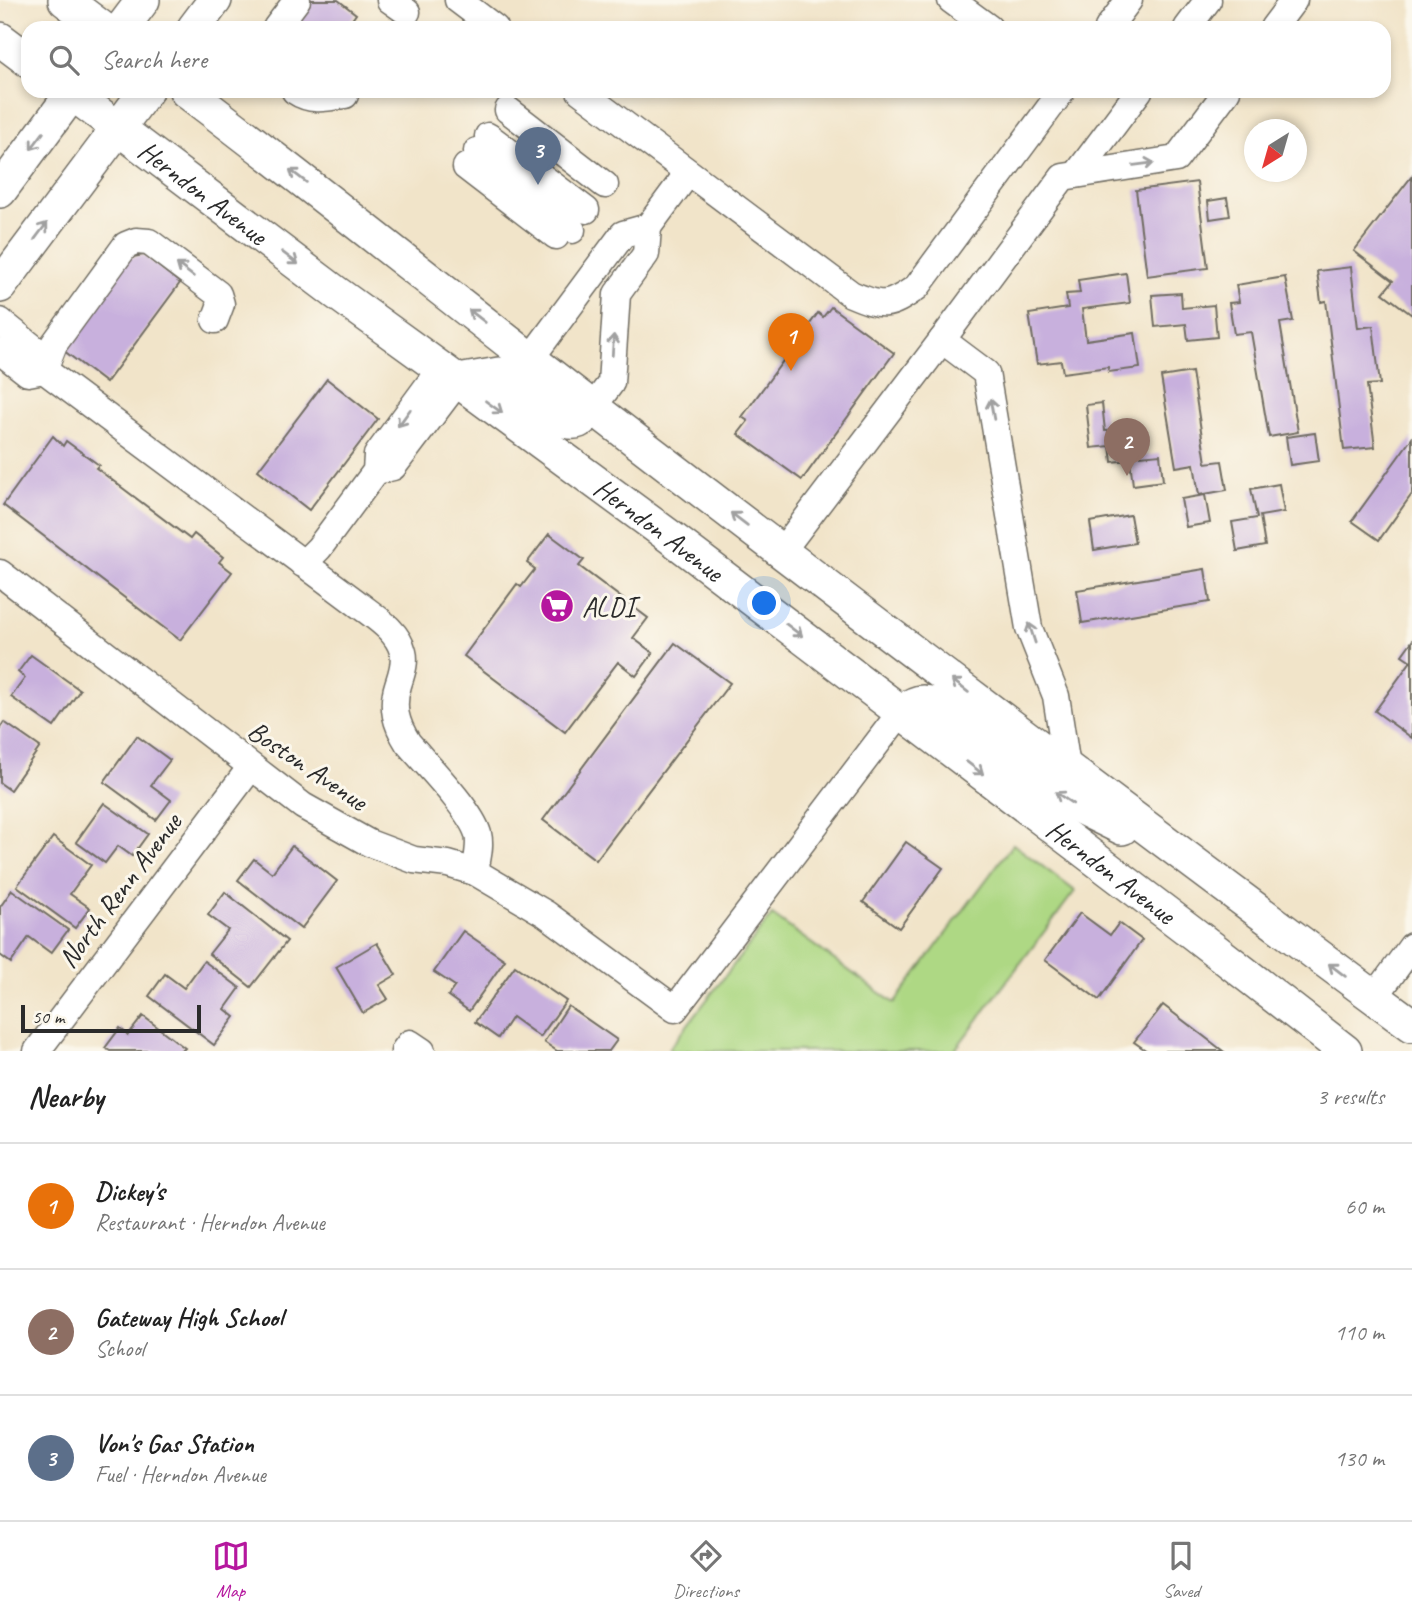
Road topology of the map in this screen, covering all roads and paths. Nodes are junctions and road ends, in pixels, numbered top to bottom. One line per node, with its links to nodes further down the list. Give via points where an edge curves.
1 (65, 0): 10 (main road)
2 (143, 0): 11 (main road)
3 (215, 0): 12 (main road)
4 (297, 0): 13 (street)
5 (458, 0): 14 (street)
6 (951, 0): 15 (street)
7 (1129, 0): 16 (street)
8 (1208, 0): 17 (street)
9 (1294, 0): 18 (street)
10 (93, 21)
11 (127, 21)
12 (199, 21)
13 (281, 21)
14 (486, 21)
15 (980, 21)
16 (1113, 21)
17 (1192, 21)
18 (1278, 21)
19 (0, 38): 20 (main road)
20 (21, 54)
21 (68, 98): 32 (main road, one-way to 32)
22 (80, 98): 29 (main road, Herndon Avenue)
23 (141, 98): 29 (main road)
24 (195, 98): 40 (main road, Herndon Avenue, one-way to 24)
25 (589, 98): 30 (street)
26 (1057, 98): 30 (street, via 917,287 898,301 875,304 850,294)
27 (1134, 98): 31 (street)
28 (1222, 98): 31 (street, one-way to 28, via 1176,159)
29 (119, 128): 35 (main road, one-way to 29); 42 (main road, Herndon Avenue, one-way to 42)
30 (688, 173): 34 (street)
31 (1077, 174): 38 (street, via 1063,177)
32 (0, 191)
33 (580, 219): 33 (street, via 483,144)
34 (648, 227): 40 (street, via 623,234); 43 (street, one-way to 34, via 611,383 617,294 646,254)
35 (0, 286)
36 (215, 320): 41 (street, one-way to 41, via 221,304 218,294 149,242 136,241 126,246 54,344)
37 (0, 321): 41 (street, via 41,354)
38 (942, 340): 44 (street); 49 (street, one-way to 38, via 1056,696 1029,628 986,373)
39 (0, 351): 41 (street, via 28,373)
40 (531, 358): 43 (main road, Herndon Avenue)
41 (44, 370): 45 (street)
42 (450, 374): 43 (main road, via 499,374 566,422 584,419); 45 (street, via 377,456 376,471); 47 (main road, Herndon Avenue, one-way to 47)
43 (593, 407): 44 (main road, Herndon Avenue, one-way to 43)
44 (782, 551): 49 (main road, Herndon Avenue, one-way to 44)
45 (303, 564): 51 (street, via 397,639 404,654 395,717 408,743 472,820 479,852)
46 (4, 585): 48 (street, Boston Avenue)
47 (901, 712): 50 (main road, one-way to 47, via 1069,802 933,703 922,701); 51 (street, Boston Avenue, via 675,1009 546,914); 56 (main road, Herndon Avenue, one-way to 56)
48 (251, 767): 51 (street, Boston Avenue, via 303,806 369,843 414,860); 55 (street, North Renn Avenue)
49 (1067, 767): 50 (main road, Herndon Avenue)
50 (1191, 861): 53 (main road, Herndon Avenue, one-way to 50)
51 (475, 872)
52 (1412, 946): 53 (street)
53 (1374, 998): 54 (main road, Herndon Avenue)
54 (1410, 1017)
55 (37, 1051)
56 (1345, 1051)

